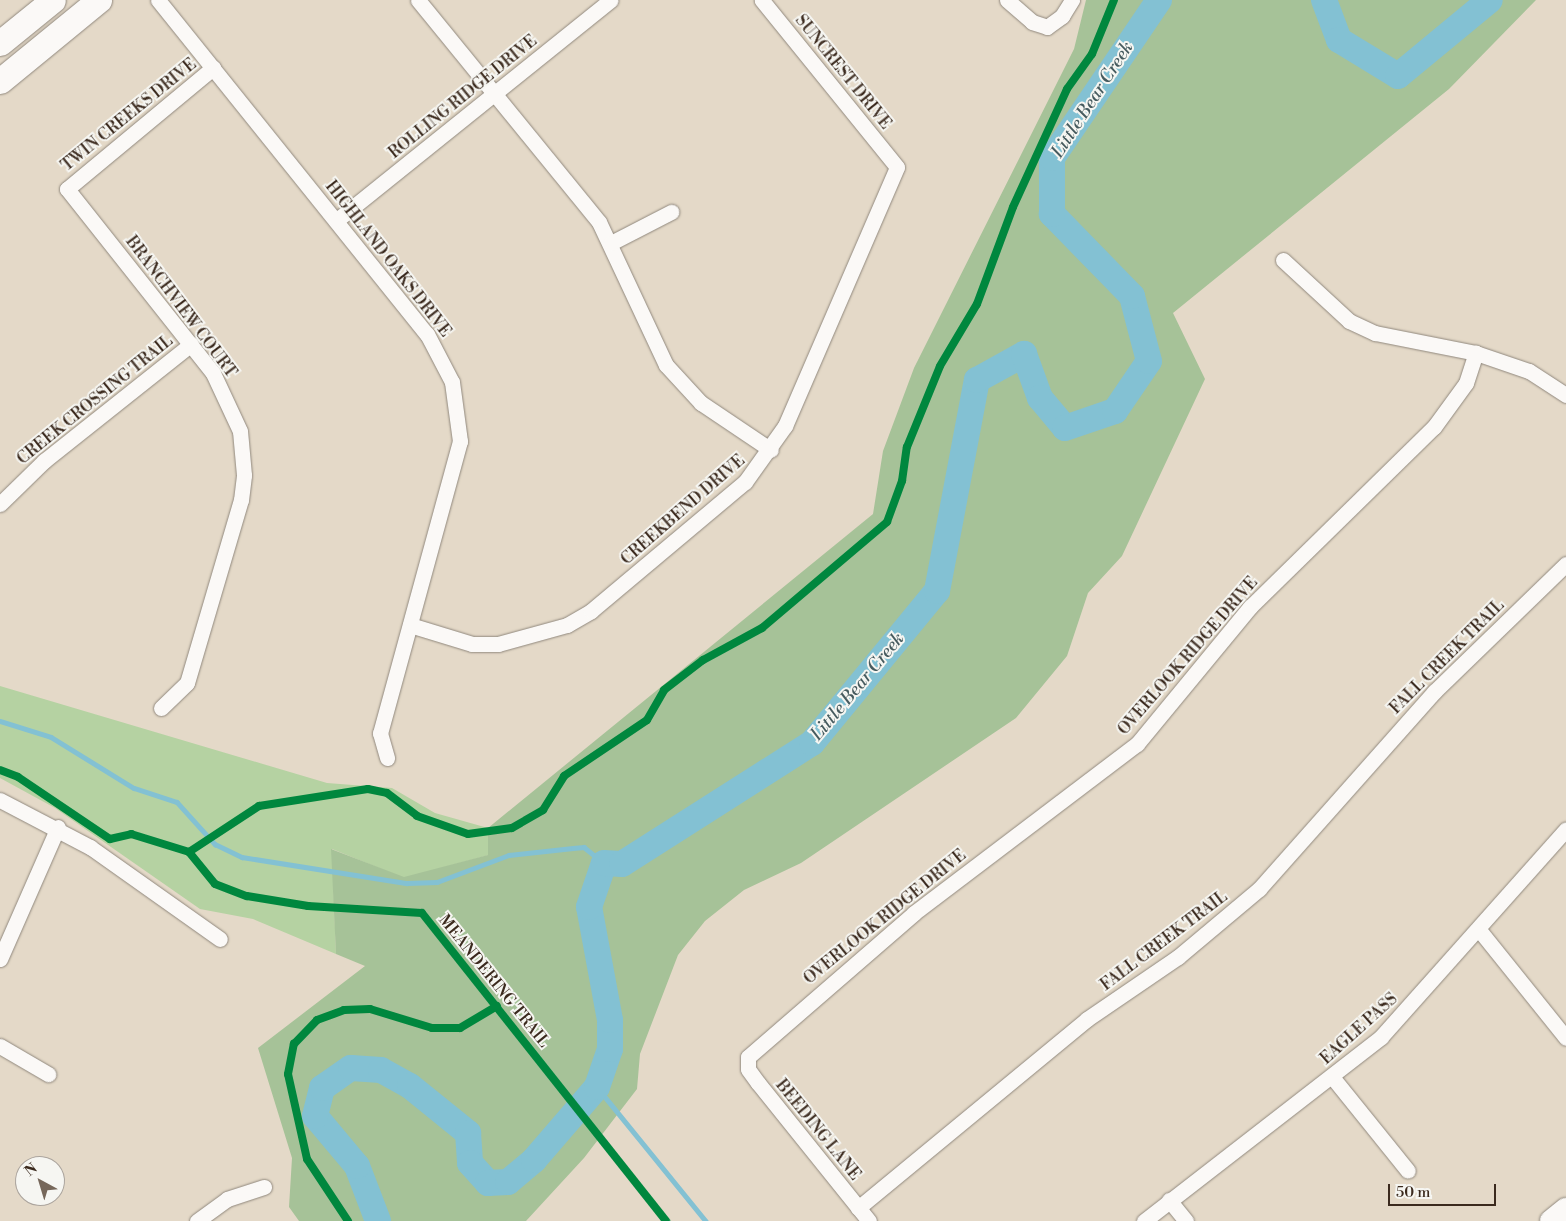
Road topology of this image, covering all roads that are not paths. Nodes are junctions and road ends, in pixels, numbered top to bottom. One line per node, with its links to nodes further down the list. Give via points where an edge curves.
1 (53, 0): 9 (main road)
2 (99, 0): 11 (main road)
3 (158, 0): 10 (street, HIGHLAND OAKS DRIVE)
4 (418, 0): 12 (street)
5 (610, 0): 12 (street, ROLLING RIDGE DRIVE)
6 (762, 0): 13 (street, SUNCREST DRIVE)
7 (1007, 0): 8 (street, via 1032,22 1047,27 1062,16)
8 (1072, 0)
9 (0, 43)
10 (213, 68): 14 (street, TWIN CREEKS DRIVE); 16 (street, HIGHLAND OAKS DRIVE)
11 (0, 81)
12 (495, 94): 16 (street, ROLLING RIDGE DRIVE); 17 (street)
13 (897, 167): 22 (street, CREEKBEND DRIVE, via 809,376)
14 (67, 189): 19 (street, BRANCHVIEW COURT)
15 (671, 212): 17 (street)
16 (337, 220): 25 (street, HIGHLAND OAKS DRIVE, via 427,334 444,362 457,401 460,441 454,473)
17 (611, 243): 22 (street, via 666,365 701,403)
18 (1283, 260): 20 (street, via 1349,321 1376,334)
19 (190, 344): 23 (street, CREEK CROSSING TRAIL, via 44,461); 26 (street, BRANCHVIEW COURT, via 230,404 240,431 244,475 187,683)
20 (1476, 354): 21 (street, via 1529,371); 36 (street, OVERLOOK RIDGE DRIVE, via 1466,383 1434,427 1250,607 1137,744 914,913)
21 (1566, 395)
22 (771, 450): 25 (street, CREEKBEND DRIVE, via 728,498 591,611 567,625 498,644 472,644)
23 (0, 504)
24 (1566, 564): 42 (street, FALL CREEK TRAIL, via 1428,698 1259,890 1185,952 1087,1019)
25 (410, 626): 27 (street, HIGHLAND OAKS DRIVE, via 380,733)
26 (160, 708)
27 (387, 758)
28 (0, 800): 29 (street)
29 (58, 827): 32 (street); 33 (street)
30 (1566, 829): 31 (street, EAGLE PASS)
31 (1480, 931): 34 (street); 38 (street, EAGLE PASS, via 1388,1030)
32 (220, 939)
33 (0, 959)
34 (1566, 1038)
35 (0, 1046): 37 (street)
36 (748, 1058): 42 (street, BEEDING LANE, via 748,1068 758,1084)
37 (48, 1074)
38 (1333, 1078): 39 (street); 41 (street, EAGLE PASS)
39 (1408, 1171)
40 (264, 1187): 43 (street, via 227,1199)
41 (1169, 1200): 45 (street, EAGLE PASS); 46 (street)
42 (858, 1208): 44 (street, BEEDING LANE)
43 (197, 1221)
44 (869, 1221)
45 (1144, 1221)
46 (1186, 1221)

